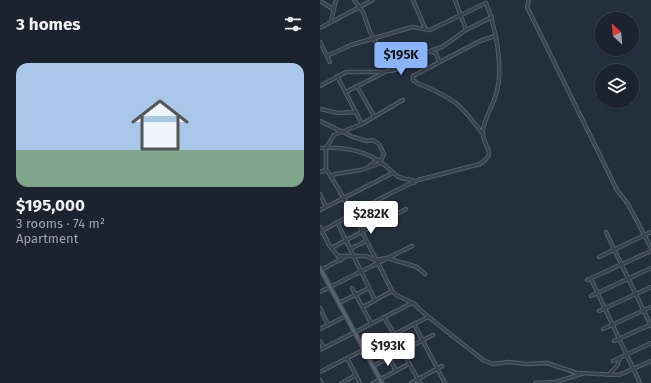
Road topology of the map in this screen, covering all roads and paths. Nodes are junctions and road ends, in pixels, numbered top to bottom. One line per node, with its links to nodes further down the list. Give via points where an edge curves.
1 (336, 0): 9 (street)
2 (354, 0): 8 (street)
3 (373, 0): 8 (street)
4 (413, 0): 14 (street)
5 (455, 0): 10 (street)
6 (529, 0): 61 (street, via 529,12 618,190)
7 (320, 1): 9 (street)
8 (358, 8): 12 (street); 17 (street, via 363,12)
9 (333, 9): 12 (street)
10 (461, 15): 11 (street, via 486,3); 14 (street, via 430,30); 15 (street)
11 (492, 17): 15 (street); 16 (street)
12 (331, 21): 13 (street)
13 (320, 28)
14 (425, 28): 17 (street, via 412,27)
15 (466, 30): 21 (street, via 442,47)
16 (495, 36): 24 (street); 38 (street, via 498,47 498,87)
17 (373, 39): 22 (street); 25 (street)
18 (320, 42): 19 (street)
19 (324, 48): 20 (street); 22 (street)
20 (320, 50)
21 (431, 51): 24 (street, via 436,53); 25 (street)
22 (327, 56): 23 (street)
23 (330, 62)
24 (440, 62): 38 (street, via 413,76 413,80 448,96 464,108)
25 (392, 71): 26 (street)
26 (383, 72): 27 (street, via 346,72); 29 (street)
27 (337, 76): 28 (street); 30 (street)
28 (320, 86)
29 (357, 86): 30 (street); 34 (street)
30 (346, 92): 33 (street)
31 (403, 100): 34 (street)
32 (320, 109): 33 (street, via 338,113)
33 (356, 112): 36 (street)
34 (374, 116): 36 (street)
35 (320, 121): 37 (street)
36 (362, 124): 37 (street)
37 (342, 132): 40 (street, via 334,135); 41 (street, via 379,144 384,154 381,160)
38 (482, 133): 48 (street, via 489,154 480,164)
39 (320, 148): 40 (street)
40 (326, 148): 41 (street, via 354,149); 44 (street)
41 (377, 160): 42 (street); 43 (street)
42 (381, 163): 43 (street); 46 (street)
43 (367, 168): 47 (street)
44 (326, 170): 45 (street); 47 (street)
45 (320, 172)
46 (393, 173): 48 (street); 50 (street)
47 (331, 177): 50 (street)
48 (414, 183): 54 (street)
49 (320, 194): 51 (street)
50 (344, 198): 51 (street); 54 (street)
51 (326, 207): 53 (street)
52 (406, 209): 58 (street)
53 (320, 210)
54 (353, 214): 55 (street); 58 (street)
55 (337, 222): 57 (street); 62 (street)
56 (320, 227): 57 (street)
57 (321, 231): 65 (street)
58 (361, 232): 62 (street); 63 (street)
59 (606, 232): 68 (street)
60 (651, 232): 61 (street)
61 (645, 235): 66 (street); 68 (street)
62 (346, 240): 65 (street); 67 (street)
63 (366, 241): 67 (street); 76 (street)
64 (412, 246): 74 (street)
65 (331, 248): 71 (street, via 334,254)
66 (651, 248)
67 (350, 249): 70 (street)
68 (614, 249): 73 (street); 77 (street)
69 (651, 252): 77 (street)
70 (353, 255): 72 (street); 76 (street, via 366,256); 80 (street)
71 (339, 256): 72 (street); 75 (street)
72 (349, 256): 75 (street)
73 (599, 257)
74 (388, 258): 76 (street); 81 (street, via 417,267)
75 (341, 260): 79 (street)
76 (376, 261): 80 (street); 89 (street)
77 (621, 265): 82 (street); 83 (street)
78 (651, 268): 83 (street)
79 (320, 269): 85 (main road)
80 (361, 271): 85 (street); 88 (street)
81 (425, 274)
82 (591, 279): 84 (street); 91 (street)
83 (628, 279): 91 (street); 93 (street)
84 (587, 280)
85 (330, 287): 90 (street); 96 (main road)
86 (651, 287): 93 (street)
87 (352, 288): 92 (street)
88 (369, 288): 92 (street); 95 (street)
89 (392, 291): 95 (street); 97 (street)
90 (320, 292)
91 (598, 293): 94 (street); 100 (street)
92 (356, 294): 96 (street); 98 (street)
93 (636, 294): 100 (street); 101 (street)
94 (591, 296)
95 (375, 300): 98 (street)
96 (338, 303): 104 (main road)
97 (413, 303): 105 (street); 106 (street)
98 (363, 307): 107 (street)
99 (651, 307): 101 (street)
100 (605, 308): 103 (street); 110 (street)
101 (643, 310): 110 (street); 111 (street)
102 (320, 311): 109 (street)
103 (599, 311)
104 (346, 316): 109 (street); 114 (main road)
105 (384, 317): 107 (street); 115 (street)
106 (428, 317): 108 (street); 140 (street, via 483,360 493,364 546,364)
107 (371, 323): 114 (street)
108 (414, 324): 115 (street); 120 (street)
109 (328, 325): 112 (street)
110 (612, 325): 113 (street); 117 (street)
111 (651, 325): 117 (street)
112 (320, 329)
113 (603, 329)
114 (354, 332): 123 (street); 124 (main road)
115 (394, 334): 119 (street)
116 (432, 335): 120 (street)
117 (619, 339): 121 (street); 127 (street)
118 (320, 341): 123 (street)
119 (381, 341): 124 (street); 129 (street)
120 (422, 341): 126 (street); 136 (street)
121 (614, 341)
122 (651, 343): 127 (street)
123 (324, 348): 125 (street)
124 (364, 349): 128 (street); 134 (main road)
125 (320, 350)
126 (403, 352): 129 (street); 133 (street)
127 (626, 354): 130 (street); 137 (street)
128 (347, 358): 139 (street); 141 (street)
129 (389, 358): 134 (street); 138 (street)
130 (620, 358): 131 (street); 142 (street, via 617,366)
131 (613, 361)
132 (651, 361): 137 (street)
133 (409, 364): 138 (street); 143 (street)
134 (373, 366): 145 (main road)
135 (442, 366): 136 (street)
136 (437, 369): 143 (street); 152 (street)
137 (633, 369): 142 (street, via 619,375); 154 (street)
138 (396, 371): 145 (street)
139 (320, 372)
140 (582, 373): 142 (street); 153 (street, via 556,382)
141 (356, 375): 147 (street); 148 (street)
142 (608, 375)
143 (418, 379): 150 (street); 151 (street)
144 (320, 380): 146 (street)
145 (381, 381): 149 (street)
146 (322, 383)
147 (343, 383)
148 (360, 383)
149 (373, 383)
150 (411, 383)
151 (420, 383)
152 (445, 383)
153 (535, 383)
154 (640, 383)

